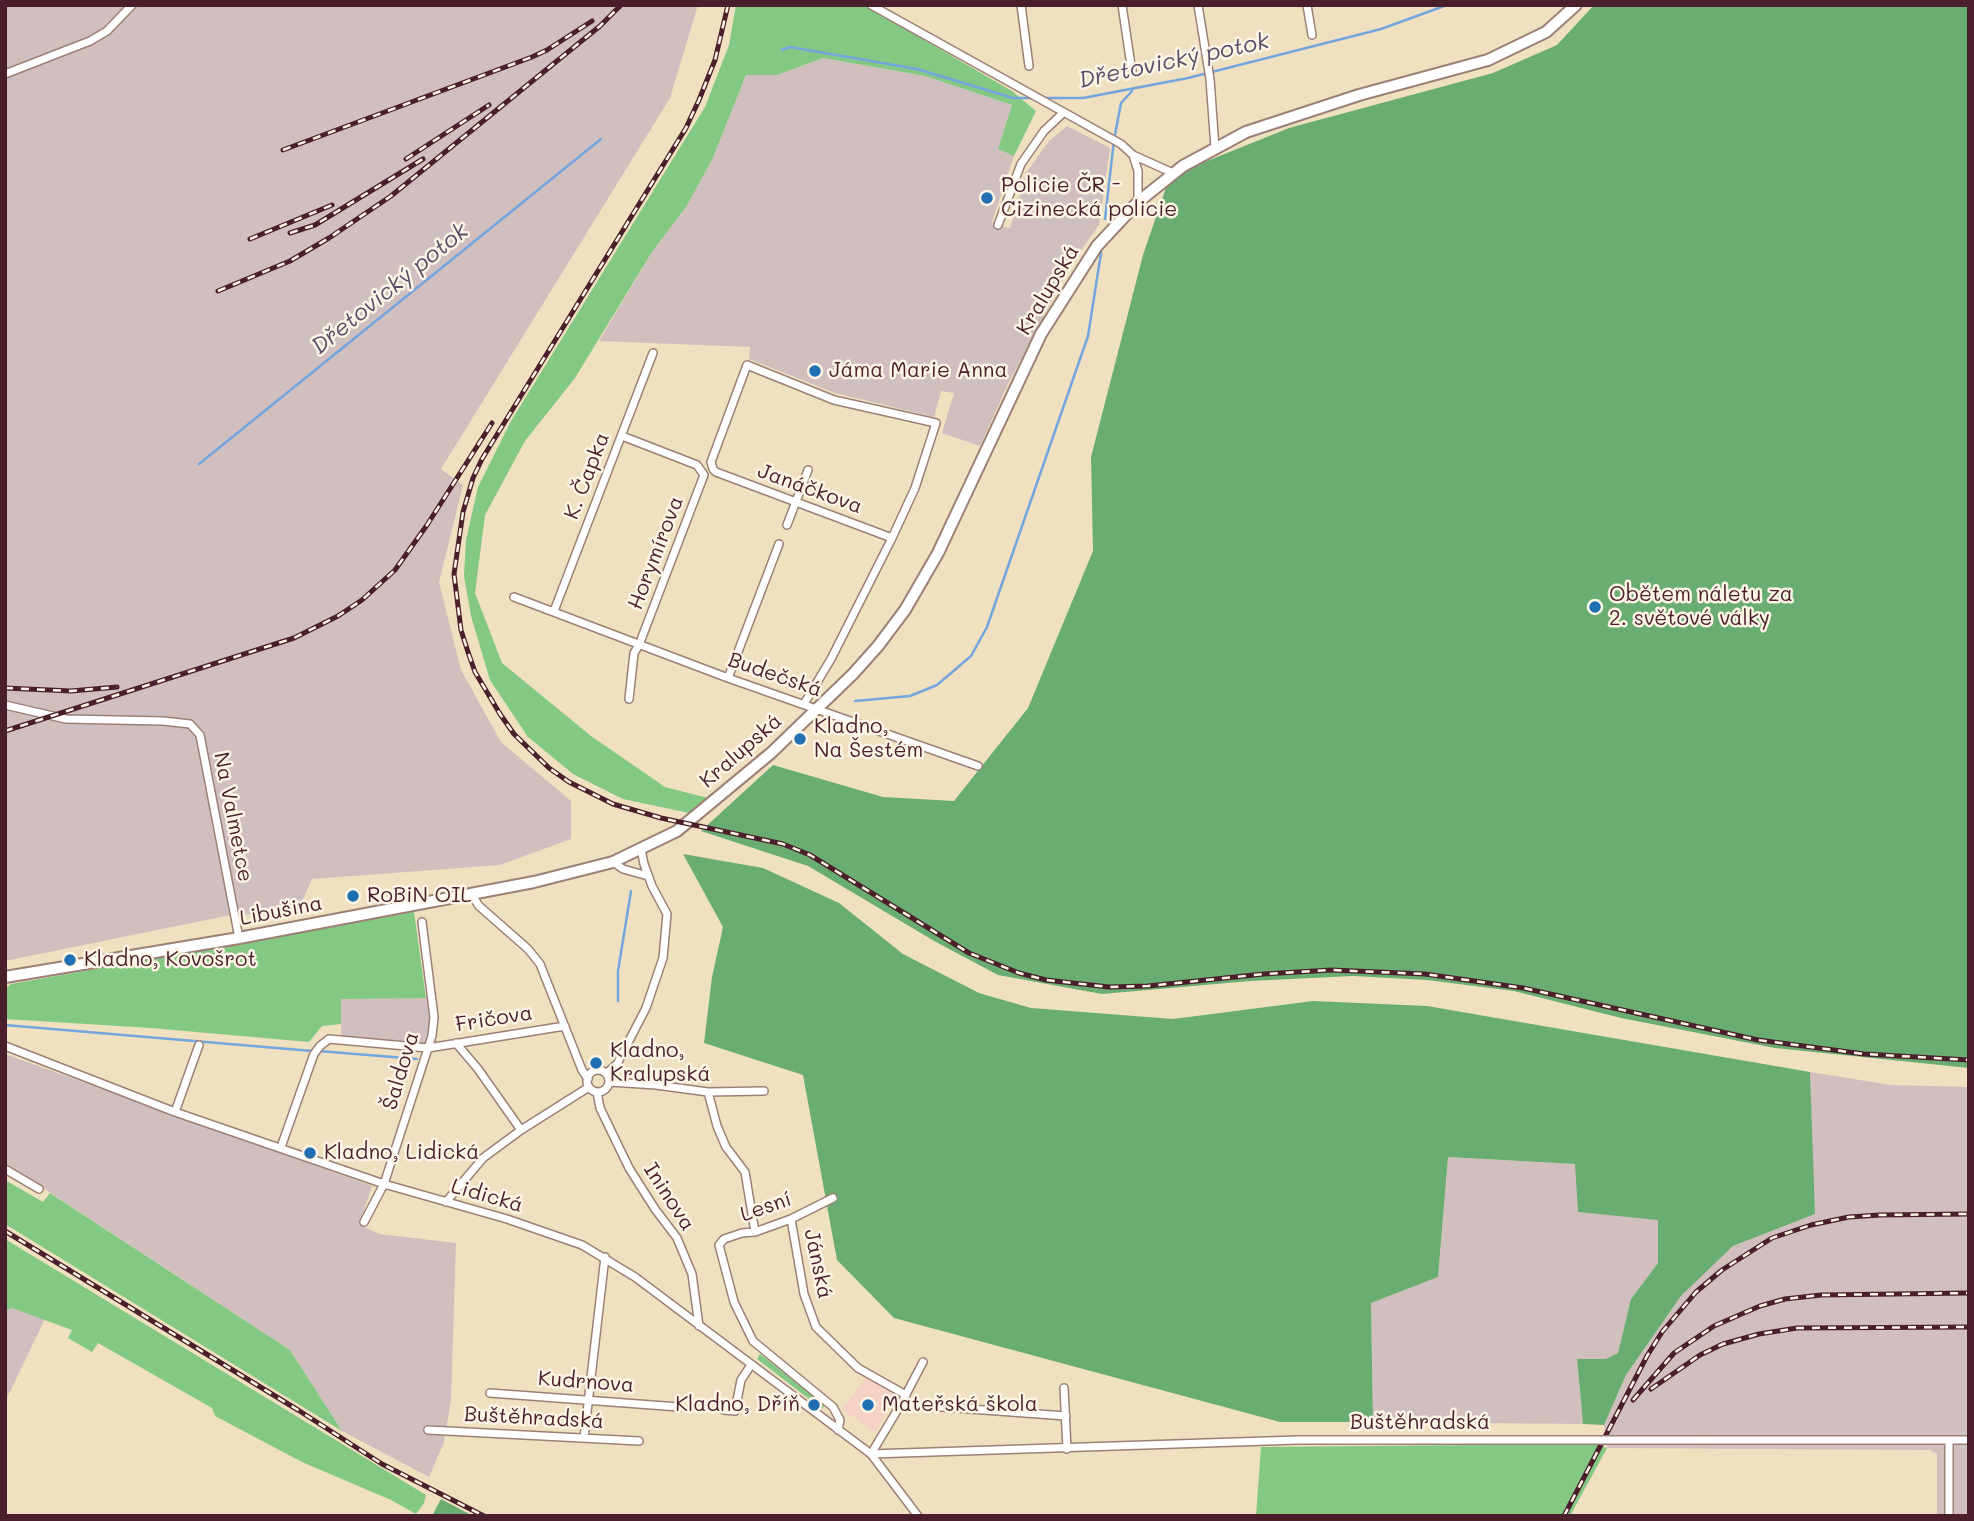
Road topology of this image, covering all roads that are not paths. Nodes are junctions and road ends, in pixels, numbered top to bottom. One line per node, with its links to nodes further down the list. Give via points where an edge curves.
1 (132, 5): 11 (street, via 90,41)
2 (871, 5): 12 (street)
3 (1021, 5): 9 (street)
4 (1122, 5): 10 (street)
5 (1198, 5): 13 (street)
6 (1307, 5): 8 (street)
7 (1576, 5): 13 (main road, Kralupská, via 1546,32 1488,60 1303,113)
8 (1312, 35)
9 (1029, 66)
10 (1132, 72)
11 (5, 74)
12 (1063, 113): 14 (street); 17 (street, via 1021,164)
13 (1215, 148): 15 (main road, Kralupská)
14 (1133, 155): 15 (street); 16 (street)
15 (1173, 173): 16 (main road, Kralupská)
16 (1138, 202): 33 (main road, Kralupská, via 1097,246 1041,334 938,553 905,610 870,656)
17 (998, 225)
18 (653, 353): 19 (street, K. Čapka)
19 (622, 436): 27 (street, K. Čapka); 28 (street, Horymírova, via 697,465 704,472)
20 (808, 470): 22 (street)
21 (716, 472): 22 (street, Janáčkova); 24 (street, Kralupská, via 711,462 747,365 834,400 936,424)
22 (796, 502): 23 (street); 24 (street, Janáčkova)
23 (787, 525)
24 (892, 538): 31 (street, Kralupská)
25 (779, 544): 29 (street)
26 (514, 597): 27 (street, Budečská)
27 (554, 611): 28 (street, Budečská)
28 (639, 645): 29 (street, Budečská); 30 (street)
29 (728, 678): 31 (street, Budečská)
30 (629, 699)
31 (804, 704): 33 (street, Budečská)
32 (5, 705): 40 (street, Na Valmetce, via 66,719 190,724 200,734)
33 (817, 708): 34 (street, Budečská); 35 (main road, Kralupská, via 677,831)
34 (978, 766)
35 (641, 849): 36 (main road, Libušina); 37 (street)
36 (613, 862): 37 (street); 38 (main road, Libušina)
37 (648, 876): 47 (street, via 667,914 663,958 646,1008 617,1064)
38 (472, 895): 40 (main road, Libušina); 42 (street, via 540,964)
39 (422, 922): 46 (street, Šaldova, via 434,1017)
40 (239, 938): 41 (main road, Libušina)
41 (5, 977)
42 (565, 1026): 43 (street, Fričova); 49 (street)
43 (456, 1043): 46 (street, Fričova); 54 (street)
44 (199, 1045): 53 (street)
45 (5, 1046): 53 (street, Lidická)
46 (428, 1048): 55 (street, Fričova, via 329,1039 314,1054); 57 (street, Šaldova)
47 (607, 1073): 48 (street); 49 (street, via 595,1070)
48 (610, 1082): 51 (street); 52 (street)
49 (588, 1083): 51 (street); 54 (street)
50 (764, 1091): 52 (street)
51 (597, 1092): 65 (street, Ininova, via 629,1168 677,1238 692,1274)
52 (708, 1092): 63 (street, via 726,1147 745,1172)
53 (175, 1112): 55 (street, Lidická)
54 (521, 1130): 60 (street, via 483,1158)
55 (281, 1147): 57 (street, Lidická)
56 (5, 1169): 58 (street)
57 (384, 1184): 60 (street, Lidická); 62 (street, Šaldova)
58 (39, 1189)
59 (833, 1198): 61 (street, Lesní)
60 (446, 1202): 64 (street, Lidická, via 556,1235)
61 (791, 1219): 63 (street, Lesní); 71 (street, Jánská, via 804,1294 816,1326 858,1368)
62 (363, 1222)
63 (755, 1232): 66 (street, Lesní, via 724,1239 719,1245 734,1302)
64 (605, 1257): 65 (street, Lidická); 72 (street)
65 (699, 1326): 68 (street, Lidická)
66 (761, 1350): 78 (street, Lidická, via 833,1407 839,1417)
67 (923, 1362): 71 (street)
68 (751, 1365): 75 (street, via 741,1380 735,1411); 78 (street, Lidická)
69 (1064, 1388): 76 (street)
70 (490, 1393): 72 (street, Kudrnova)
71 (906, 1395): 73 (street)
72 (587, 1400): 74 (street, Kudrnova); 79 (street)
73 (901, 1404): 76 (street); 84 (street)
74 (680, 1407)
75 (724, 1410)
76 (1066, 1416): 83 (street)
77 (428, 1430): 79 (street, Buštěhradská)
78 (838, 1430): 84 (street, Lidická)
79 (584, 1438): 82 (street, Buštěhradská)
80 (1950, 1440): 81 (street, Buštěhradská); 83 (street, Buštěhradská, bridge, via 1297,1440); 86 (street)
81 (1969, 1440)
82 (639, 1441)
83 (1067, 1449): 84 (street, Buštěhradská)
84 (871, 1454): 85 (street, Lidická)
85 (918, 1516)
86 (1949, 1516)

